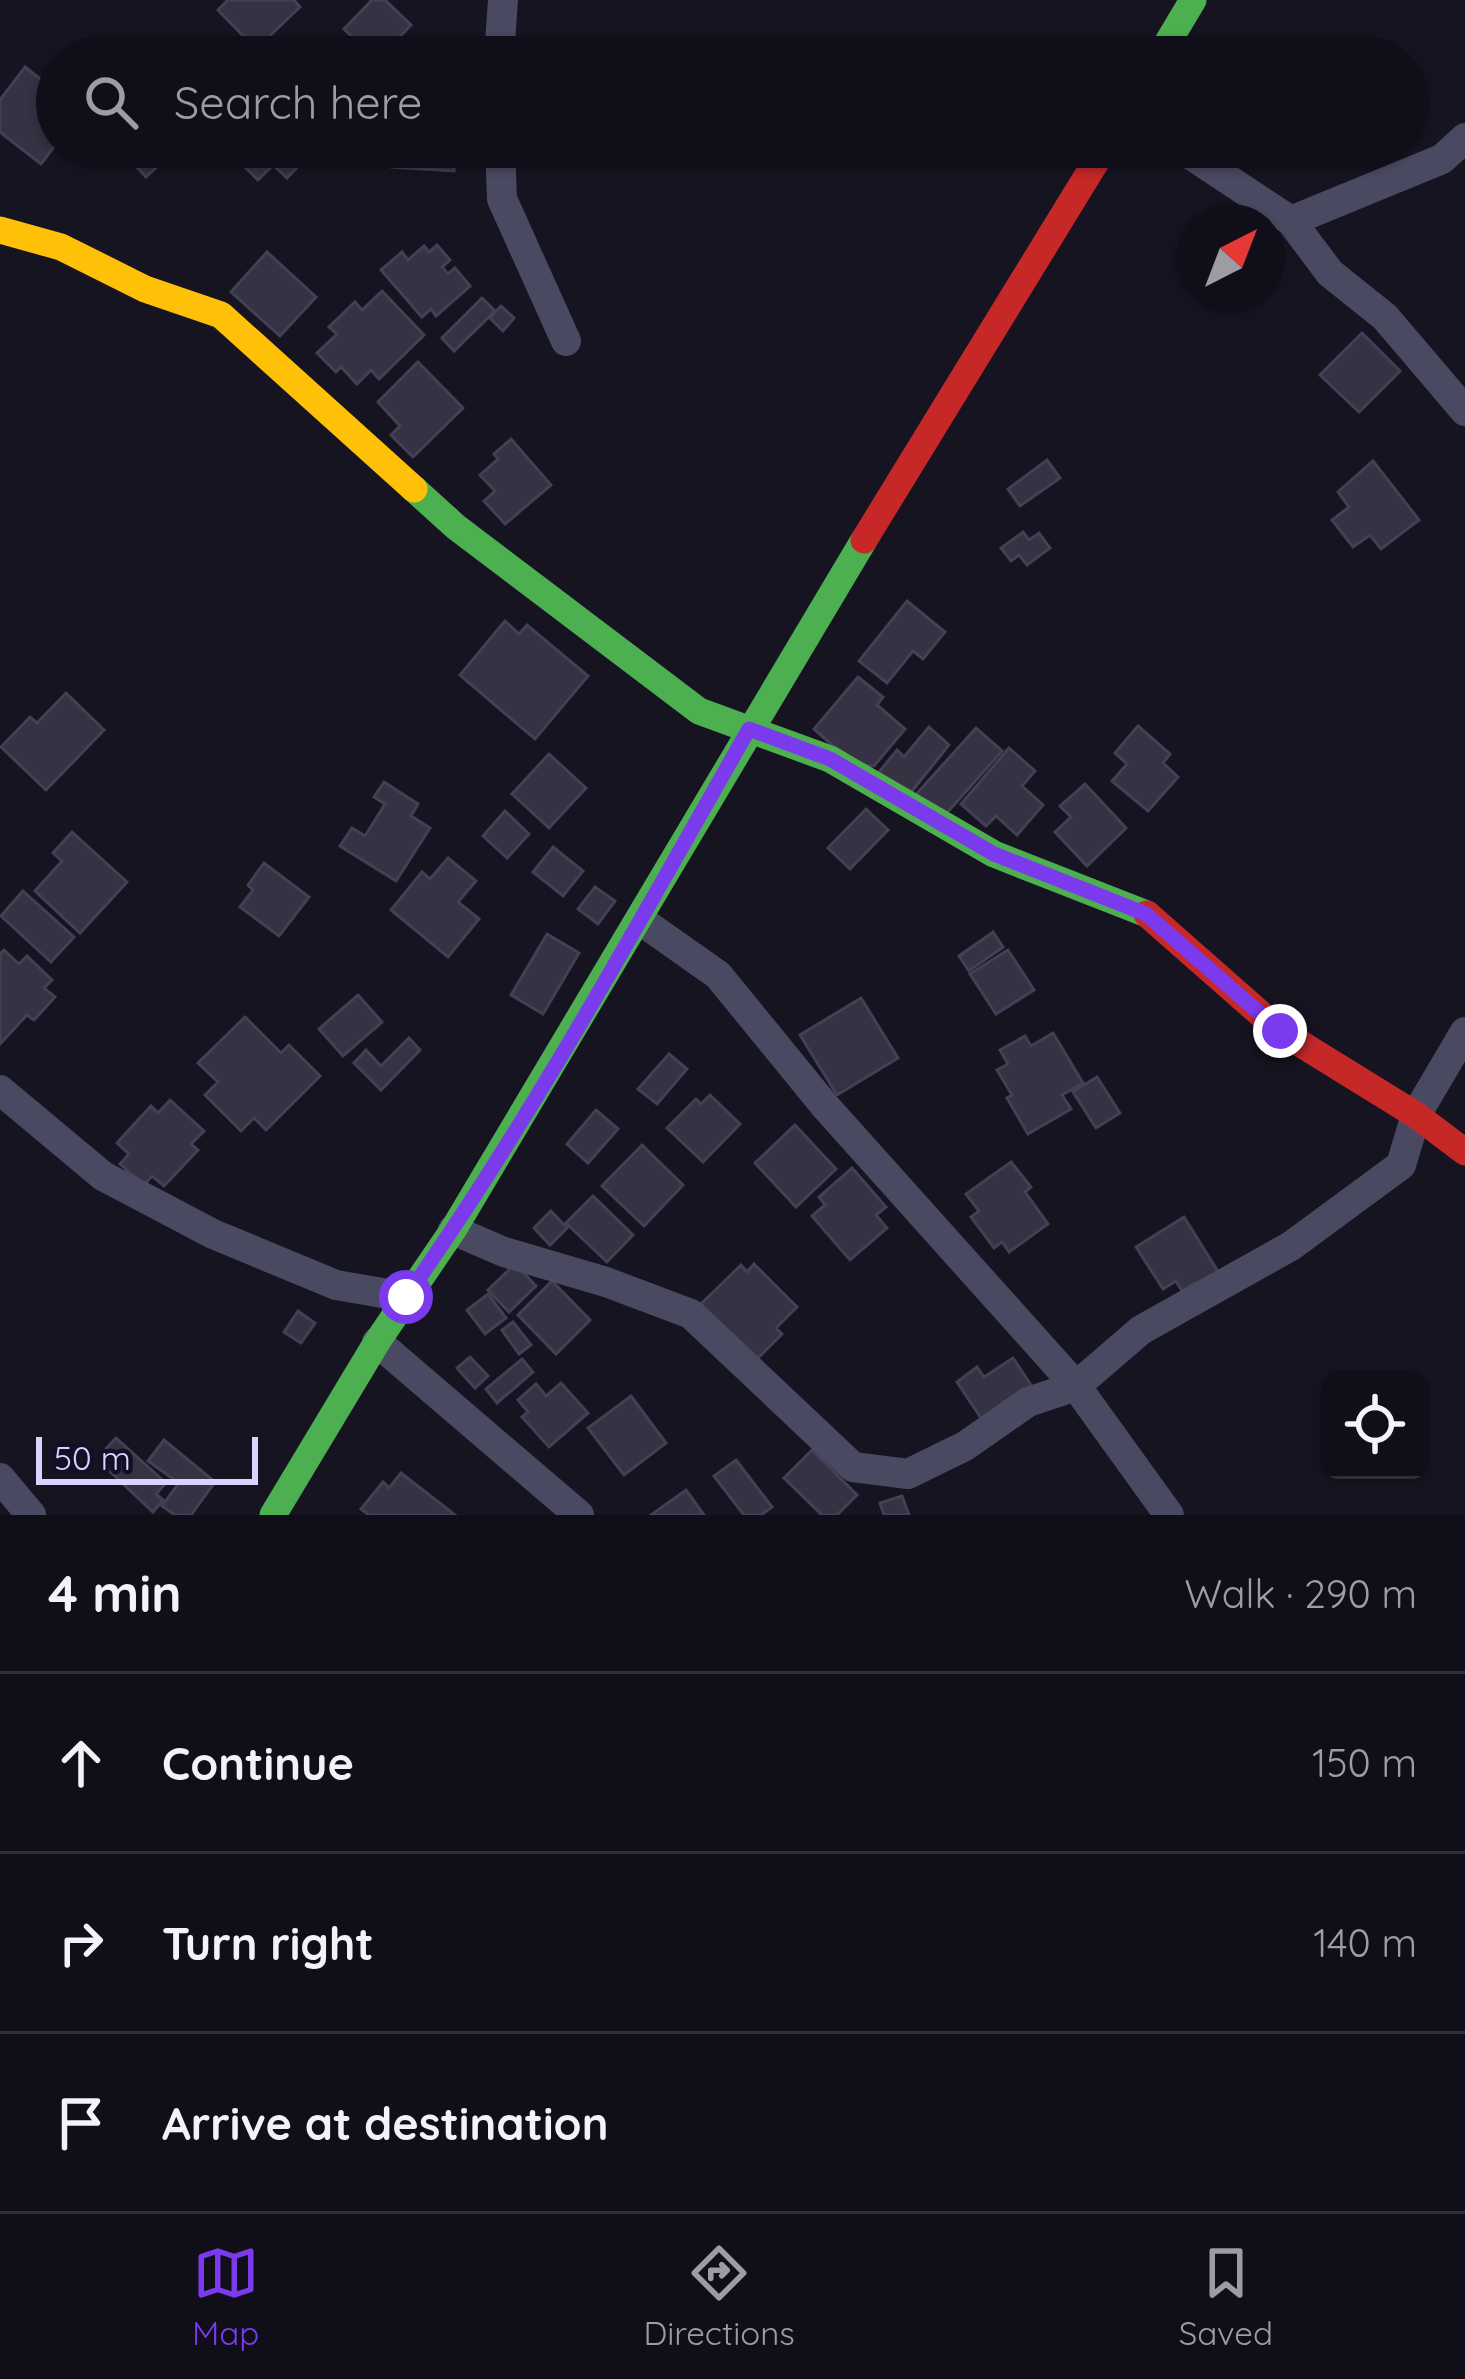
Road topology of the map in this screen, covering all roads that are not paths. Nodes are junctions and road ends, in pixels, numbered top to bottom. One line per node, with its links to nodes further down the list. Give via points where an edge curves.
1 (503, 0): 3 (street)
2 (1193, 0): 4 (street)
3 (500, 36)
4 (1172, 36)
5 (1465, 138): 6 (street)
6 (1429, 163)
7 (501, 168): 13 (street, via 502,199)
8 (1092, 168): 15 (street)
9 (1211, 168): 11 (street)
10 (1418, 168): 11 (street)
11 (1291, 221): 14 (street, via 1330,273 1385,317)
12 (0, 230): 15 (street, via 61,247 145,290 221,315 456,527 558,607 699,711)
13 (566, 341)
14 (1465, 411)
15 (749, 729): 16 (street); 19 (street, via 830,759 994,854 1146,914 1280,1031)
16 (640, 920): 21 (street); 24 (street, via 718,975)
17 (1465, 1032): 19 (street)
18 (0, 1090): 22 (street, via 104,1176 213,1234 336,1285)
19 (1416, 1115): 20 (street); 24 (street, via 1401,1165 1291,1246 1141,1330)
20 (1465, 1152)
21 (453, 1230): 22 (street); 24 (street, via 692,1314 853,1467 908,1474 1028,1402)
22 (406, 1297): 23 (street)
23 (376, 1342): 27 (street); 28 (street)
24 (1076, 1386): 29 (street)
25 (0, 1478): 26 (street)
26 (31, 1515)
27 (273, 1515)
28 (579, 1515)
29 (1169, 1515)

